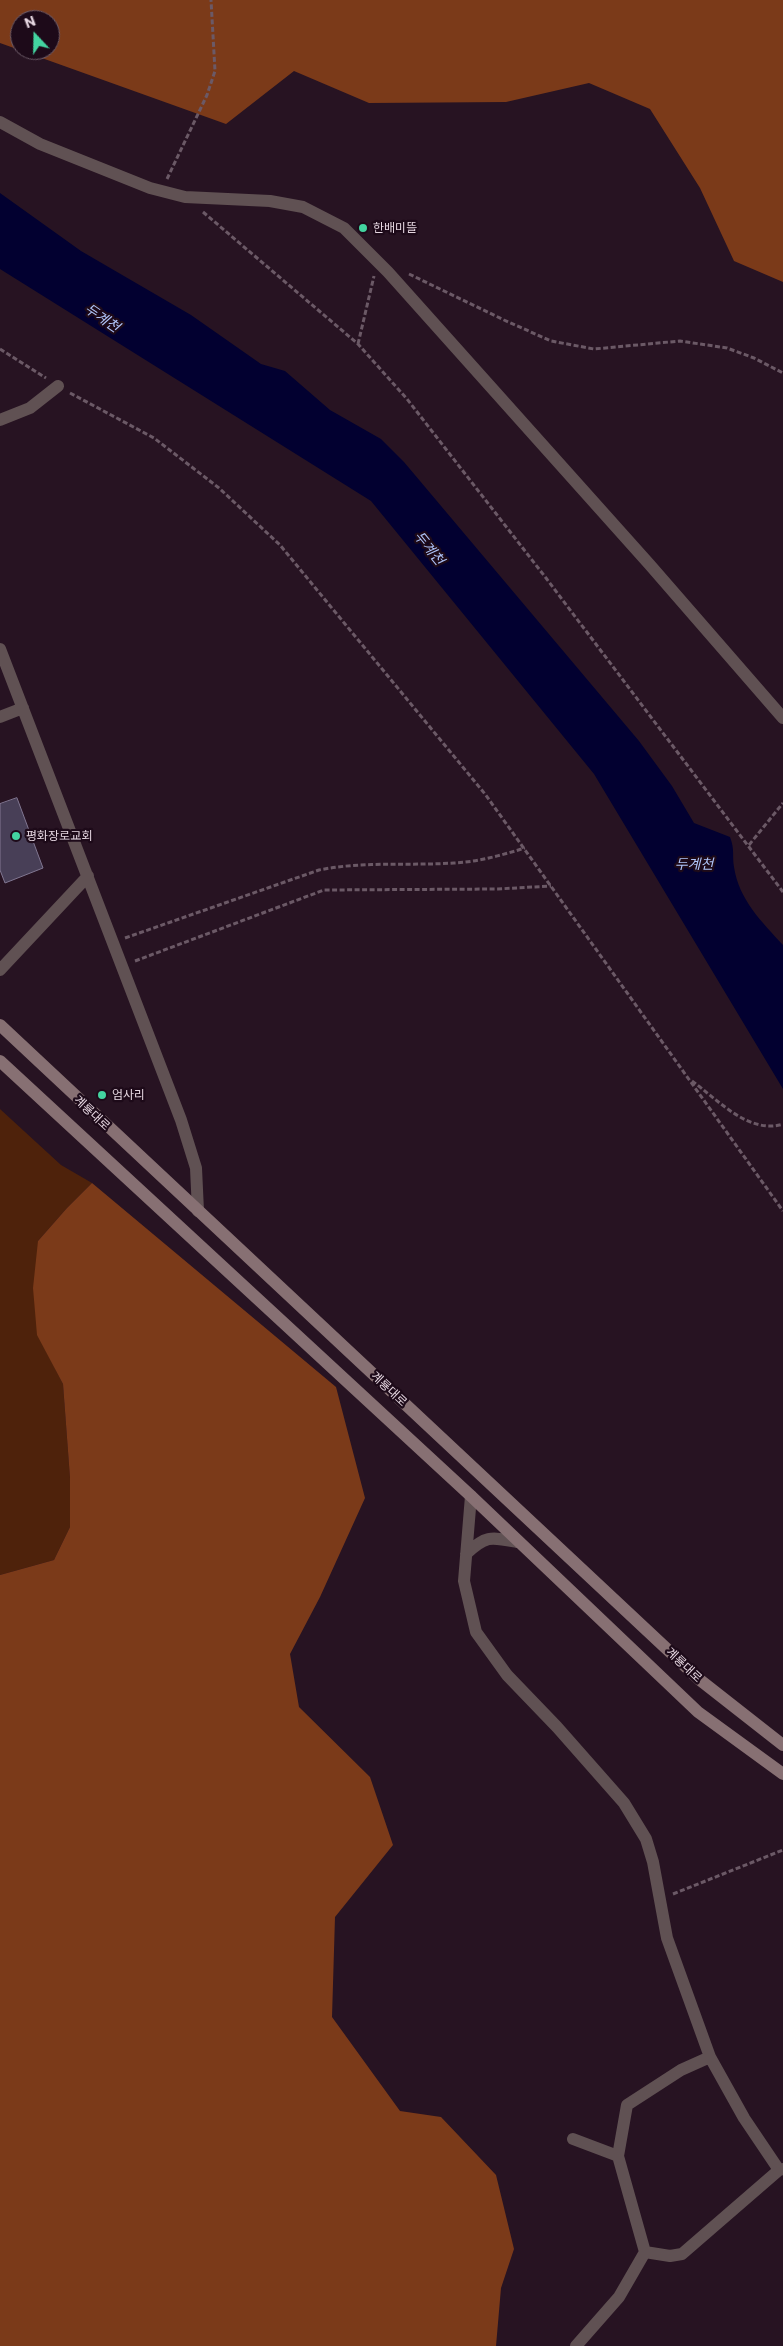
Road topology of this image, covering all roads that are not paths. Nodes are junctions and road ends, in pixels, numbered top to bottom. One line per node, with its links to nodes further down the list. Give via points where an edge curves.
1 (0, 122): 7 (street, via 40,144 162,191 185,197 270,201 303,207 344,228 384,268)
2 (58, 386): 3 (street, via 30,408)
3 (0, 420)
4 (0, 649): 5 (street)
5 (23, 708): 6 (street); 8 (street)
6 (0, 716)
7 (783, 718)
8 (88, 876): 9 (street); 12 (street, via 181,1120 196,1168)
9 (0, 970)
10 (0, 1025): 12 (main road, 계룡대로)
11 (0, 1061): 13 (main road, 계룡대로)
12 (198, 1211): 16 (main road, 계룡대로, via 700,1680)
13 (471, 1496): 14 (main road, 계룡대로); 15 (street)
14 (517, 1542): 15 (street, via 491,1537 479,1542); 17 (main road, 계룡대로, via 698,1712)
15 (466, 1554): 18 (street, via 464,1581 476,1632 506,1675 624,1803 646,1839 667,1938)
16 (783, 1746)
17 (783, 1774)
18 (710, 2057): 20 (street, via 681,2070 627,2106); 21 (street, via 744,2118)
19 (573, 2139): 20 (street)
20 (618, 2156): 22 (street)
21 (781, 2170): 22 (street, via 682,2254 670,2256)
22 (645, 2252): 23 (street, via 619,2297)
23 (576, 2346)

